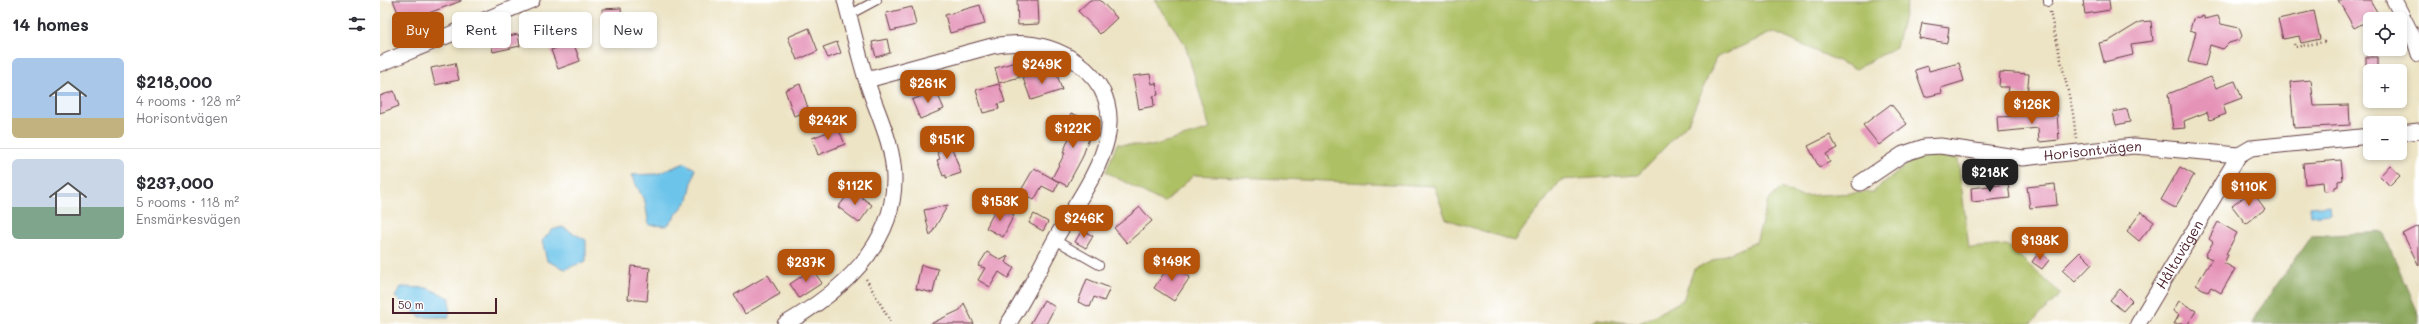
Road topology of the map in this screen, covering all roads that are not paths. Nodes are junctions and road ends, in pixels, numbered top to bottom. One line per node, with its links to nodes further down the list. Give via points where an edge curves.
1 (532, 0): 7 (street)
2 (844, 0): 5 (street)
3 (877, 0): 5 (lane)
4 (2394, 0): 6 (street)
5 (849, 15): 8 (street)
6 (2419, 54)
7 (380, 64)
8 (866, 80): 14 (street, via 1012,42 1040,45 1061,52 1080,65 1104,93 1109,130 1096,172); 16 (street, via 888,142 894,177 883,230 861,266 840,287 808,311)
9 (2419, 130): 10 (street)
10 (2407, 132)
11 (2363, 137): 12 (street, via 2251,148)
12 (2239, 155): 13 (street, Horisontvägen, via 2134,146 2023,158 1940,146 1924,147 1903,154); 18 (street, Håltavägen, via 2214,201)
13 (1860, 183)
14 (1055, 240): 15 (lane); 17 (street)
15 (1099, 265)
16 (785, 324)
17 (1008, 324)
18 (2138, 324)

